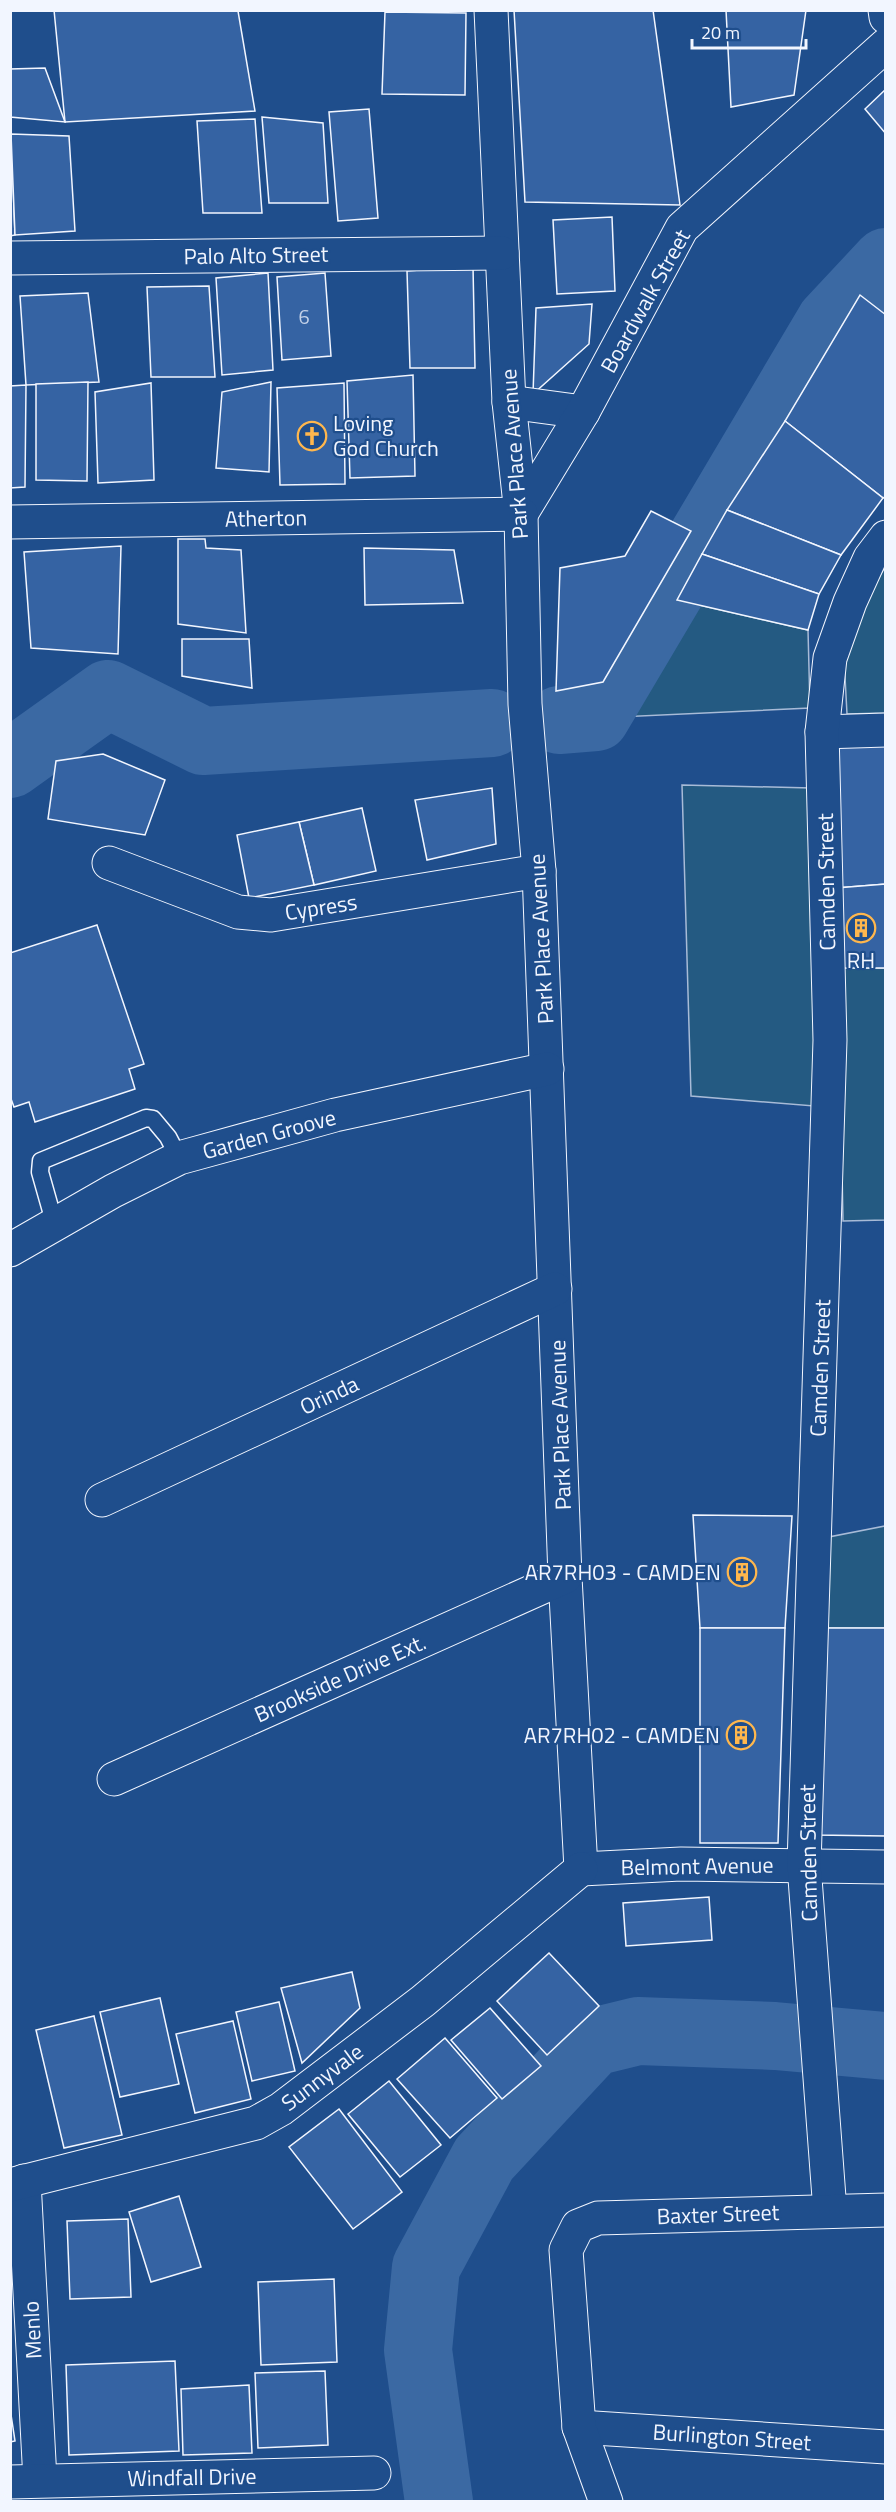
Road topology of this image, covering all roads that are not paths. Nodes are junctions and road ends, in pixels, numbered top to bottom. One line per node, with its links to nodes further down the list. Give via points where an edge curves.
1 (491, 10): 5 (street, Park Place Avenue)
2 (885, 10): 3 (street)
3 (885, 18)
4 (885, 45): 8 (street, Boardwalk Street, via 682,228)
5 (502, 253): 6 (street, Palo Alto Street); 7 (street, Park Place Avenue)
6 (10, 258)
7 (509, 402): 8 (street); 9 (street, Park Place Avenue)
8 (583, 412): 9 (street, Boardwalk Street)
9 (521, 514): 10 (street, Atherton); 15 (street, Park Place Avenue, via 525,704)
10 (10, 522)
11 (885, 537): 13 (street, Camden Street, via 870,558 850,602 830,658)
12 (885, 730): 13 (street)
13 (822, 732): 24 (street, Camden Street, via 830,1040)
14 (109, 863): 15 (street, Cypress, via 238,912 271,915)
15 (539, 871): 16 (street, Park Place Avenue)
16 (548, 1069): 17 (street, Garden Groove, via 335,1115); 20 (street, Park Place Avenue)
17 (179, 1158): 18 (street, Garden Groove); 18 (lane, via 168,1137 153,1119 146,1118 41,1161 40,1172)
18 (54, 1225): 19 (street, Garden Groove)
19 (10, 1250)
20 (555, 1289): 21 (street, Orinda); 22 (street, Park Place Avenue)
21 (102, 1500)
22 (565, 1577): 23 (street, Brookside Drive Ext.); 26 (street, Park Place Avenue)
23 (114, 1779)
24 (804, 1865): 25 (street, Belmont Avenue); 26 (street, Belmont Avenue, via 681,1864); 29 (street, Camden Street)
25 (885, 1866)
26 (581, 1869): 27 (street, Sunnyvale, via 423,2001 281,2109 256,2123)
27 (17, 2183): 33 (street, Menlo)
28 (885, 2210): 29 (street, Baxter Street)
29 (830, 2211): 30 (street, Baxter Street, via 598,2218 578,2226 566,2250)
30 (579, 2427): 31 (street, Burlington Street); 34 (street)
31 (885, 2447)
32 (374, 2473): 33 (street, Windfall Drive)
33 (25, 2481)
34 (606, 2502)

